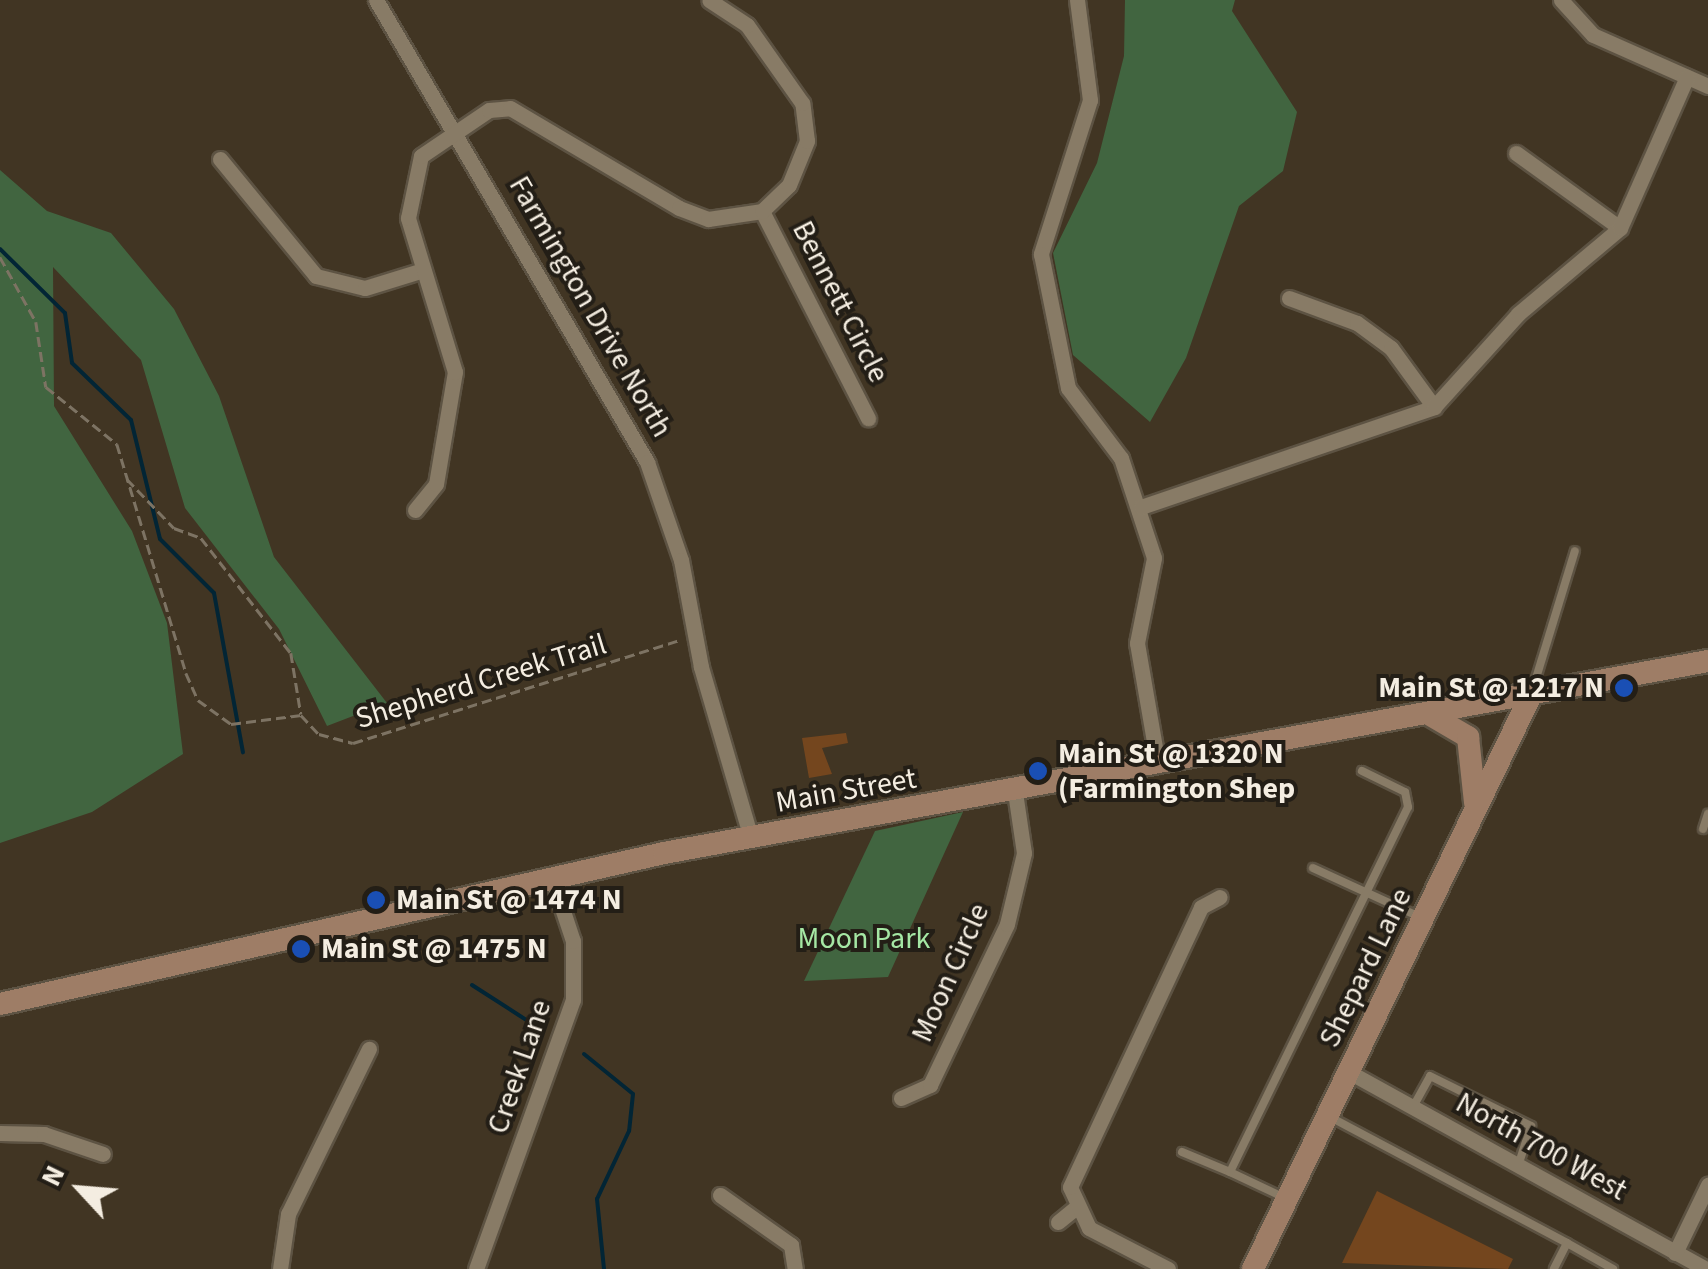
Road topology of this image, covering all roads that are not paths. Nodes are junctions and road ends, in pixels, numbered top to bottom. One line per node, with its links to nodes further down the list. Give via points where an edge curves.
1 (376, 0): 7 (street, Farmington Drive North)
2 (1077, 0): 16 (street, via 1090,100 1041,254 1068,388 1121,458)
3 (1561, 0): 5 (street, via 1593,35)
4 (712, 1): 10 (street, via 747,25 802,103 808,141 790,185)
5 (1686, 78): 6 (street); 11 (street)
6 (1708, 86)
7 (455, 130): 10 (street, via 510,108 679,208 708,219); 12 (street, via 421,156 410,186); 28 (street, Farmington Drive North, via 647,462 682,560 701,667)
8 (1516, 152): 11 (street)
9 (220, 159): 12 (street, via 316,276 366,288)
10 (762, 211): 15 (street, Bennett Circle)
11 (1620, 228): 14 (street, via 1518,314)
12 (423, 270): 17 (street, via 455,372 436,484)
13 (1289, 298): 14 (street, via 1358,322 1391,348)
14 (1434, 406): 16 (street)
15 (868, 418)
16 (1141, 507): 22 (street, via 1154,558 1137,642)
17 (416, 510)
18 (1575, 550): 20 (lane)
19 (1708, 662): 20 (main road, Main Street)
20 (1532, 692): 21 (main road, Main Street); 26 (main road, Shepard Lane)
21 (1427, 714): 22 (main road, Main Street); 26 (main road, via 1468,737)
22 (1158, 765): 24 (main road, Main Street)
23 (1362, 771): 31 (lane, via 1409,799)
24 (1015, 792): 28 (main road, Main Street); 37 (street, Moon Circle, via 1024,853 1007,924 930,1085)
25 (1708, 814): 27 (lane)
26 (1474, 816): 33 (main road, Shepard Lane)
27 (1703, 829)
28 (751, 838): 30 (main road, Main Street)
29 (1313, 868): 31 (lane)
30 (552, 878): 34 (main road, Main Street); 54 (street, Creek Lane, via 574,941 573,1000)
31 (1365, 893): 33 (lane); 44 (lane)
32 (1220, 896): 48 (street, via 1200,907 1106,1099 1070,1186)
33 (1424, 919): 36 (main road, Shepard Lane)
34 (0, 1004)
35 (369, 1049): 53 (street, via 288,1214)
36 (1349, 1072): 38 (street, North 700 West); 39 (main road, Shepard Lane)
37 (901, 1098)
38 (1413, 1108): 43 (street, North 700 West); 43 (lane, via 1430,1076 1531,1126)
39 (1328, 1116): 47 (main road, Shepard Lane); 50 (lane)
40 (0, 1132): 42 (street, via 44,1134)
41 (1182, 1152): 44 (lane)
42 (103, 1154)
43 (1518, 1166): 51 (street, North 700 West)
44 (1230, 1172): 47 (lane)
45 (1708, 1186): 51 (street)
46 (720, 1195): 55 (street, via 791,1245)
47 (1287, 1198): 52 (main road, Shepard Lane)
48 (1075, 1208): 49 (street); 56 (street, via 1089,1228)
49 (1058, 1222)
50 (1568, 1244): 57 (lane); 58 (lane)
51 (1675, 1253): 59 (street, North 700 West)
52 (1257, 1267)
53 (280, 1269)
54 (476, 1269)
55 (795, 1269)
56 (1168, 1269)
57 (1554, 1269)
58 (1614, 1269)
59 (1706, 1269)

